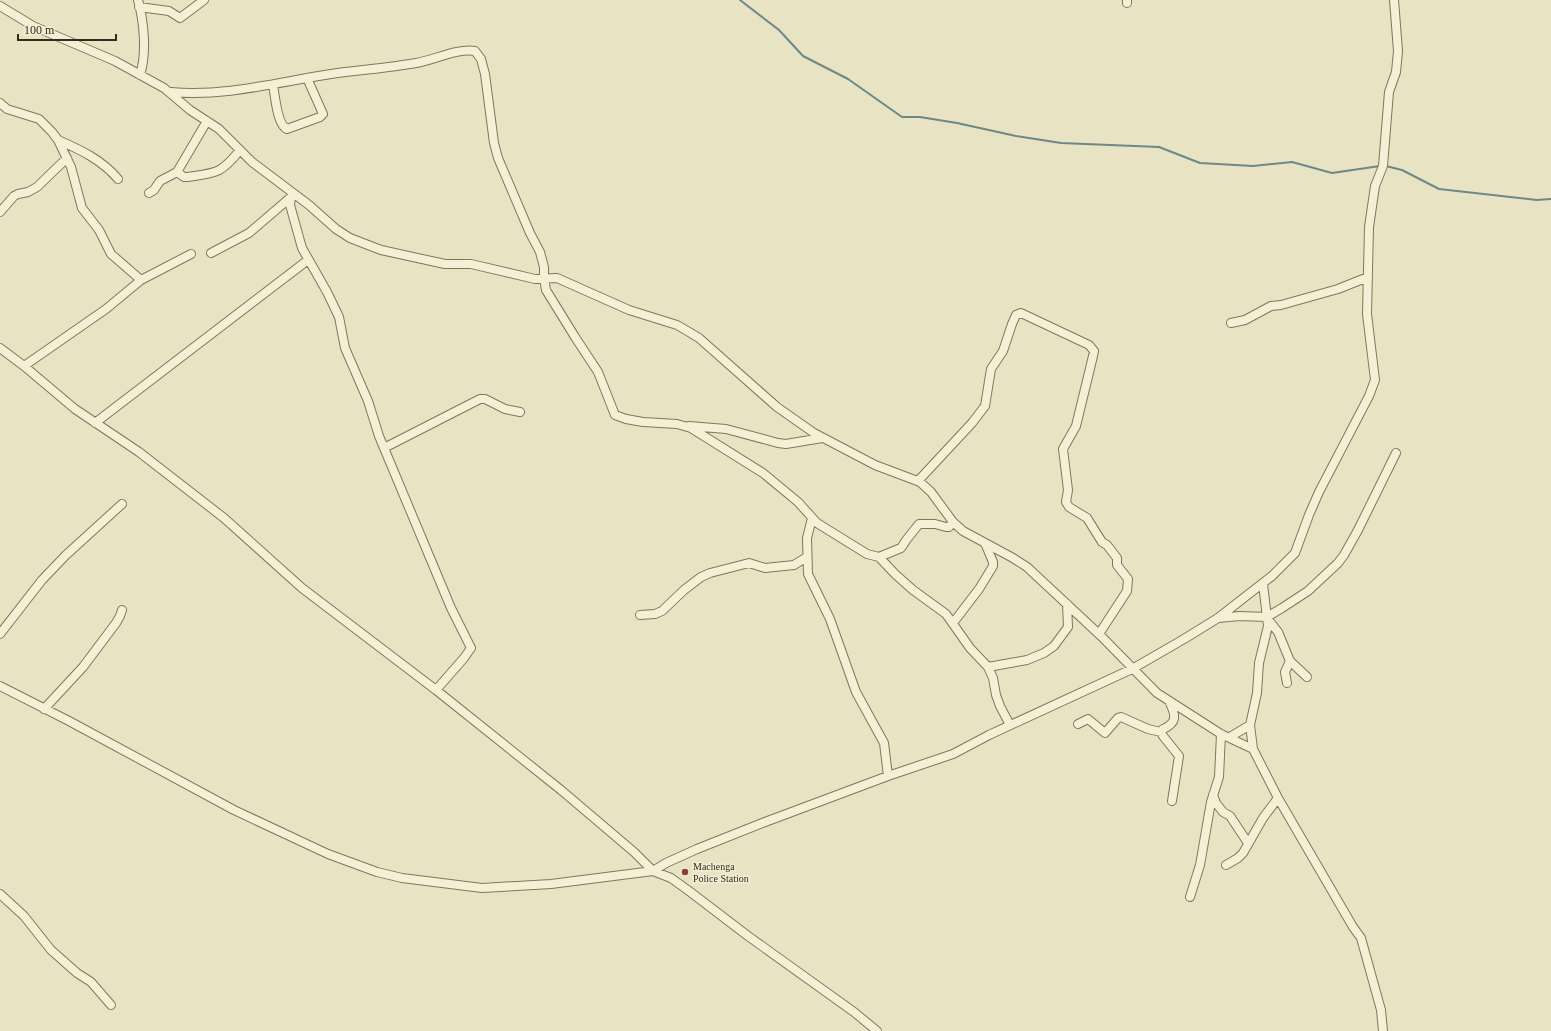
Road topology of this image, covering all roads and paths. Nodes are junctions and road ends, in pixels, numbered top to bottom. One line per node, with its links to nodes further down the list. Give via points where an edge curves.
1 (204, 0): 3 (street, via 180,18 169,11)
2 (1394, 0): 22 (street, via 1398,51 1396,72 1389,92 1383,166 1375,186 1369,227)
3 (139, 3): 5 (street, via 144,49)
4 (0, 6): 5 (street, via 33,26 93,51)
5 (140, 75): 8 (street)
6 (307, 78): 7 (street); 7 (street, via 323,114 286,129 279,115); 23 (street, via 417,63 470,50 479,54 485,74 498,158 540,252)
7 (273, 85): 8 (street, via 193,94)
8 (171, 92): 10 (street, via 190,110)
9 (0, 103): 11 (street, via 7,109 42,120)
10 (207, 121): 12 (street); 14 (street)
11 (58, 140): 13 (street); 15 (street, via 86,152 109,168)
12 (240, 150): 14 (street, via 229,164 216,173 184,177); 17 (street)
13 (67, 158): 18 (street, via 37,187 14,196); 24 (street, via 82,208 111,254)
14 (177, 172): 16 (street, via 160,181)
15 (118, 179)
16 (149, 193)
17 (292, 195): 19 (street, via 249,232); 21 (street, via 290,205 296,230); 23 (street, via 309,205 350,238 381,250 445,264 471,264 535,279)
18 (0, 212)
19 (211, 253)
20 (191, 254): 24 (street)
21 (308, 260): 29 (street); 32 (street, via 338,317 345,348 368,401)
22 (1368, 277): 25 (street, via 1338,289 1281,306 1271,306 1245,320); 41 (street, via 1367,314 1375,369 1372,389 1308,515 1295,553)
23 (544, 278): 30 (street, via 546,290 598,372 615,415 643,422); 31 (street, via 563,279 628,310 684,329 699,338 777,407)
24 (140, 280): 27 (street, via 106,309)
25 (1231, 323)
26 (0, 348): 27 (street)
27 (24, 366): 29 (street, via 59,397)
28 (520, 412): 32 (street, via 480,399)
29 (95, 423): 56 (street, via 139,452 224,518 302,588)
30 (685, 425): 31 (street, via 726,429 786,444); 36 (street, via 763,473 798,502)
31 (822, 438): 34 (street, via 875,465)
32 (384, 448): 56 (street, via 451,608 471,648)
33 (1396, 453): 45 (street, via 1338,563 1308,591)
34 (918, 481): 37 (street, via 931,492); 49 (street, via 985,406 991,369 1003,351 1016,315 1021,313 1089,345 1094,351 1083,401 1076,426 1064,449 1068,490 1066,502 1069,507 1087,518 1102,542 1108,545 1117,558 1117,565 1128,580 1127,591)
35 (122, 504): 48 (street, via 42,580)
36 (812, 518): 39 (street, via 807,538); 40 (street, via 867,554)
37 (953, 522): 38 (street); 40 (street, via 949,527 919,524 901,548)
38 (984, 543): 42 (street, via 1027,567); 47 (street, via 993,566)
39 (807, 557): 44 (street, via 794,565 764,568 749,563 710,573 684,590 662,611); 66 (street, via 808,574 830,619 856,692 884,743)
40 (880, 557): 47 (street, via 895,574 939,608)
41 (1263, 584): 45 (street); 46 (street)
42 (1067, 604): 49 (street); 51 (street, via 1068,627 1054,646 1027,660)
43 (122, 610): 58 (street, via 116,623 83,667)
44 (640, 615)
45 (1267, 617): 46 (street); 50 (street, via 1278,632); 61 (street, via 1268,626 1259,662 1257,693)
46 (1218, 618): 52 (street)
47 (953, 623): 51 (street, via 970,648)
48 (0, 634)
49 (1099, 634): 52 (street)
50 (1290, 661): 53 (street); 54 (street, via 1285,672)
51 (988, 667): 60 (street, via 1000,706)
52 (1132, 669): 57 (street, via 1153,690); 60 (street)
53 (1307, 677)
54 (1287, 683)
55 (0, 686): 58 (street)
56 (436, 690): 72 (street, via 561,790)
57 (1170, 702): 62 (street, via 1175,718 1170,726); 63 (street)
58 (44, 709): 72 (street, via 234,810 328,854 395,877 482,888 551,884)
59 (1078, 724): 62 (street, via 1088,718 1105,733 1121,717)
60 (1010, 725): 66 (street, via 953,754)
61 (1250, 725): 64 (street); 65 (street)
62 (1161, 732): 69 (street, via 1179,756)
63 (1221, 734): 64 (street); 67 (street, via 1219,777)
64 (1230, 737): 65 (street)
65 (1253, 749): 68 (street)
66 (888, 776): 72 (street, via 697,849)
67 (1213, 795): 70 (street, via 1216,803 1230,816); 74 (street, via 1200,865)
68 (1278, 798): 70 (street); 77 (street, via 1360,938 1381,1010)
69 (1172, 801)
70 (1248, 843): 71 (street, via 1238,858)
71 (1226, 865)
72 (653, 871): 76 (street, via 671,878)
73 (0, 894): 75 (street, via 24,916 51,950 91,982)
74 (1190, 897)
75 (111, 1005)
76 (877, 1031)
77 (1382, 1031)

